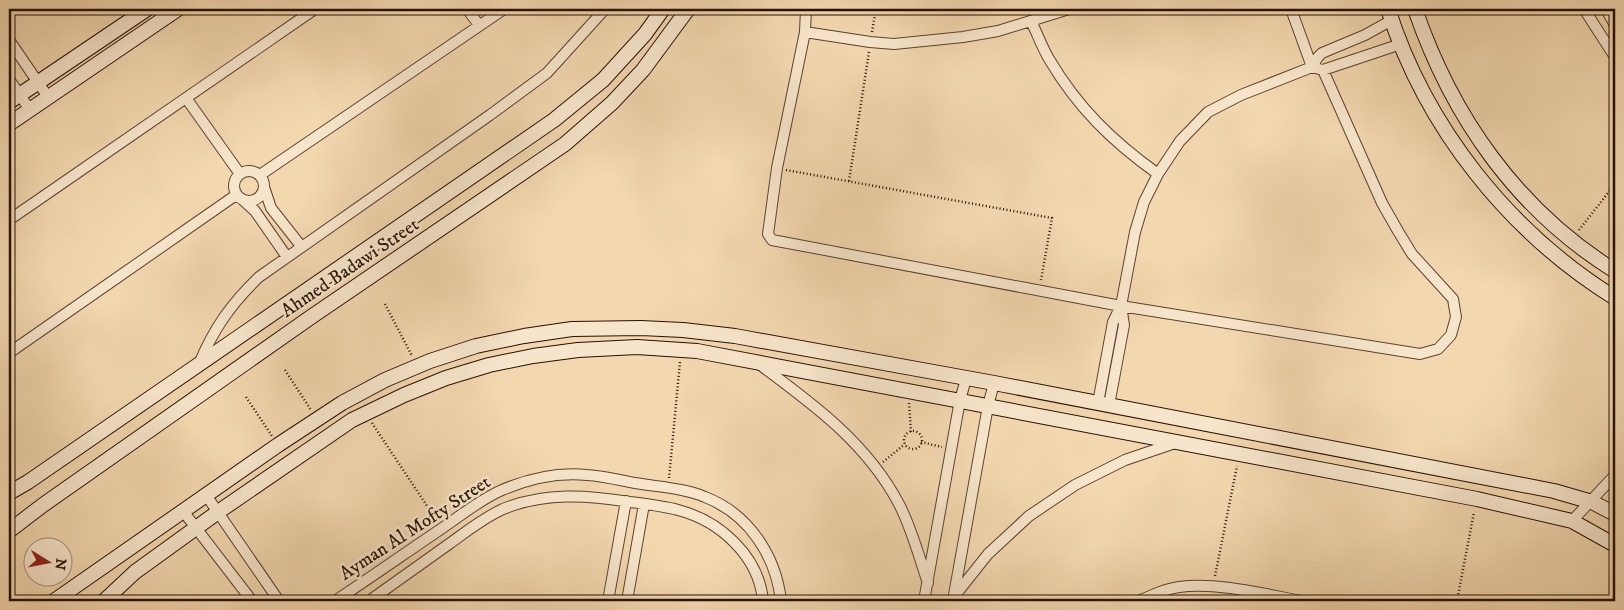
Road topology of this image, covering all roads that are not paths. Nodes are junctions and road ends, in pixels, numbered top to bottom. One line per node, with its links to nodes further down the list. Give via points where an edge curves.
1 (147, 9): 28 (street)
2 (178, 9): 29 (street)
3 (304, 9): 18 (street)
4 (315, 9): 18 (street)
5 (468, 9): 20 (street)
6 (504, 9): 20 (street)
7 (605, 9): 40 (street, via 547,73)
8 (662, 9): 47 (street, Ahmed Badawi Street, via 645,34 603,80 554,120)
9 (688, 9): 65 (street, Ahmed Badawi Street, via 643,70 612,104 565,144 311,317)
10 (806, 9): 21 (street)
11 (1069, 9): 17 (street)
12 (1291, 9): 25 (street)
13 (1415, 9): 42 (street, via 1452,96 1485,149 1549,222 1587,254)
14 (1584, 9): 24 (street)
15 (1606, 9): 19 (street)
16 (1390, 15): 23 (street); 25 (street, via 1365,35 1322,52)
17 (1031, 21): 21 (street, via 963,37 894,44); 35 (street, via 1070,92 1096,123)
18 (296, 22): 31 (street)
19 (1615, 24)
20 (479, 25): 36 (street)
21 (805, 32): 44 (street, via 777,168 770,238 776,242)
22 (9, 40): 28 (street)
23 (1401, 44): 26 (street); 43 (street, via 1433,110 1476,175 1537,238)
24 (1615, 57)
25 (1312, 67): 26 (street); 35 (street, via 1208,112 1180,141)
26 (1323, 70): 44 (street, via 1382,203 1412,254 1453,299 1456,317 1451,335 1438,349 1420,354)
27 (9, 79): 30 (street)
28 (37, 82): 29 (street); 30 (street)
29 (48, 97): 32 (street)
30 (14, 98): 32 (street)
31 (186, 98): 34 (street); 39 (street)
32 (30, 110): 33 (street)
33 (9, 124)
34 (240, 174): 36 (street, via 249,170); 38 (street, via 234,182)
35 (1158, 174): 44 (street, via 1144,202 1135,232)
36 (260, 176): 37 (street)
37 (264, 186): 38 (street, via 256,199 247,201); 40 (street, via 271,208)
38 (240, 197): 41 (street, via 255,211); 45 (street)
39 (9, 220)
40 (302, 246): 41 (street)
41 (287, 256): 47 (street, via 240,295 218,324)
42 (1615, 272)
43 (1615, 298)
44 (1121, 306): 51 (street, via 1124,325)
45 (9, 354)
46 (756, 362): 50 (street); 61 (street, via 697,351 638,347 578,350 489,366 404,394 352,420); 67 (street, via 844,431 876,467 899,504)
47 (198, 364): 55 (street, Ahmed Badawi Street)
48 (966, 379): 49 (street); 50 (street); 56 (street, via 735,336 683,330 572,329 524,336 476,346 385,380 317,419)
49 (994, 383): 51 (street); 52 (street)
50 (960, 400): 52 (street); 67 (street)
51 (1103, 404): 58 (street, via 1554,491)
52 (988, 406): 53 (street); 70 (street)
53 (1177, 442): 63 (street, via 1477,499); 70 (street, via 1124,460 1075,485 1029,516 988,554)
54 (1615, 475): 58 (street)
55 (9, 493)
56 (206, 495): 60 (street); 61 (street)
57 (626, 502): 59 (street, Ayman Al Mofty Street); 76 (street, Ayman Al Mofty Street, via 571,496 547,497 502,510 481,521); 77 (street)
58 (1592, 502): 62 (street); 63 (street)
59 (644, 504): 78 (street); 79 (street, Ayman Al Mofty Street, via 698,516 732,539 756,573)
60 (183, 511): 64 (street); 71 (street)
61 (218, 512): 64 (street); 74 (street)
62 (1615, 514)
63 (1572, 522): 66 (street)
64 (196, 528): 72 (street, via 134,572); 73 (street)
65 (9, 531)
66 (1615, 544)
67 (928, 584): 81 (street)
68 (1253, 597): 69 (street); 82 (street, via 1200,586 1178,587)
69 (1271, 598): 83 (street)
70 (953, 600)
71 (54, 601)
72 (104, 601)
73 (252, 601)
74 (279, 601)
75 (336, 601): 80 (street, Ayman Al Mofty Street, via 475,505 501,491 557,475 586,475 704,496 725,506 758,538 771,563)
76 (369, 601)
77 (608, 601)
78 (627, 601)
79 (763, 601)
80 (781, 601)
81 (924, 601)
82 (1139, 601)
83 (1302, 601)

